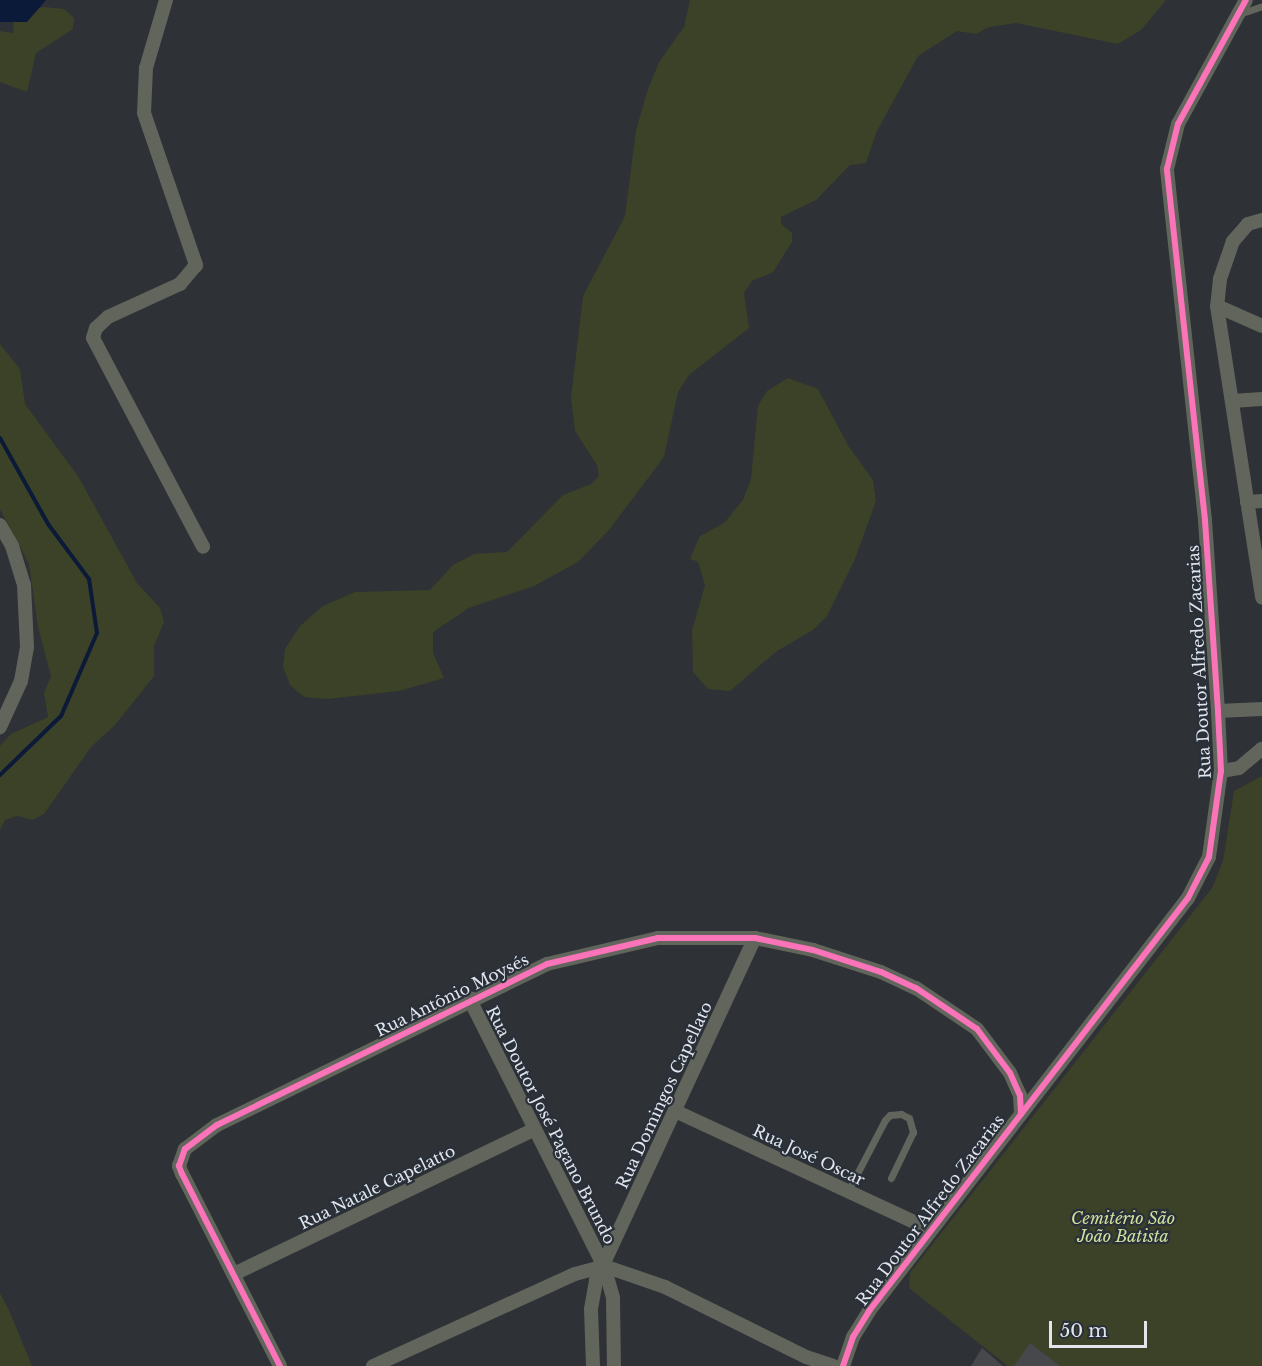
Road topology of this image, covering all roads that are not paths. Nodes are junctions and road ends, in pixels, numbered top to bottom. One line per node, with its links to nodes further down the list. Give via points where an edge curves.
1 (166, 0): 13 (street, via 146,68 144,113 196,265 180,284 108,317 96,328 93,338)
2 (1246, 0): 4 (street, Rua Doutor Alfredo Zacarias)
3 (1262, 6): 4 (lane)
4 (1236, 15): 16 (street, Rua Doutor Alfredo Zacarias, via 1178,124 1167,169 1205,520)
5 (1262, 220): 6 (street, via 1239,230 1233,241 1220,279)
6 (1217, 306): 7 (street); 9 (street)
7 (1262, 326)
8 (1262, 399): 9 (street)
9 (1232, 401): 11 (street)
10 (1262, 501): 11 (street)
11 (1247, 502): 14 (street)
12 (0, 525): 17 (street, via 12,546 24,585 27,647 21,681)
13 (203, 547)
14 (1262, 598)
15 (1262, 709): 16 (street)
16 (1218, 711): 19 (street, Rua Doutor Alfredo Zacarias)
17 (0, 727)
18 (1262, 749): 19 (street, via 1239,768)
19 (1221, 771): 23 (street, Rua Doutor Alfredo Zacarias, via 1214,832 1202,874)
20 (755, 938): 21 (street, Rua Antônio Moysés, via 658,938 625,944 547,964); 22 (street, Rua Domingos Capellato); 23 (street, Rua Antônio Moysés, via 813,950 881,972 947,1008 978,1029 994,1049 1020,1095)
21 (469, 998): 24 (street, Rua Doutor José Pagano Brundo); 29 (street, Rua Antônio Moysés, via 316,1079 217,1125 185,1149 179,1166)
22 (675, 1111): 26 (street, Rua José Oscar); 28 (street, Rua Domingos Capellato)
23 (1021, 1114): 27 (street, Rua Doutor Alfredo Zacarias)
24 (533, 1130): 28 (street, Rua Doutor José Pagano Brundo); 29 (street, Rua Natale Capelatto)
25 (891, 1178): 26 (lane, via 912,1132 909,1118 901,1114 885,1120)
26 (848, 1191): 27 (street, Rua José Oscar)
27 (929, 1228): 35 (street, Rua Doutor Alfredo Zacarias, via 869,1311 853,1337)
28 (604, 1266): 31 (street, via 575,1274); 32 (street, Rua Doutor José Pagano Brundo, via 592,1294); 33 (street, Rua Doutor José Pagano Brundo, via 613,1298); 34 (street, via 665,1287 806,1357)
29 (236, 1273): 30 (street)
30 (280, 1366)
31 (373, 1366)
32 (593, 1366)
33 (614, 1366)
34 (833, 1366)
35 (843, 1366)

